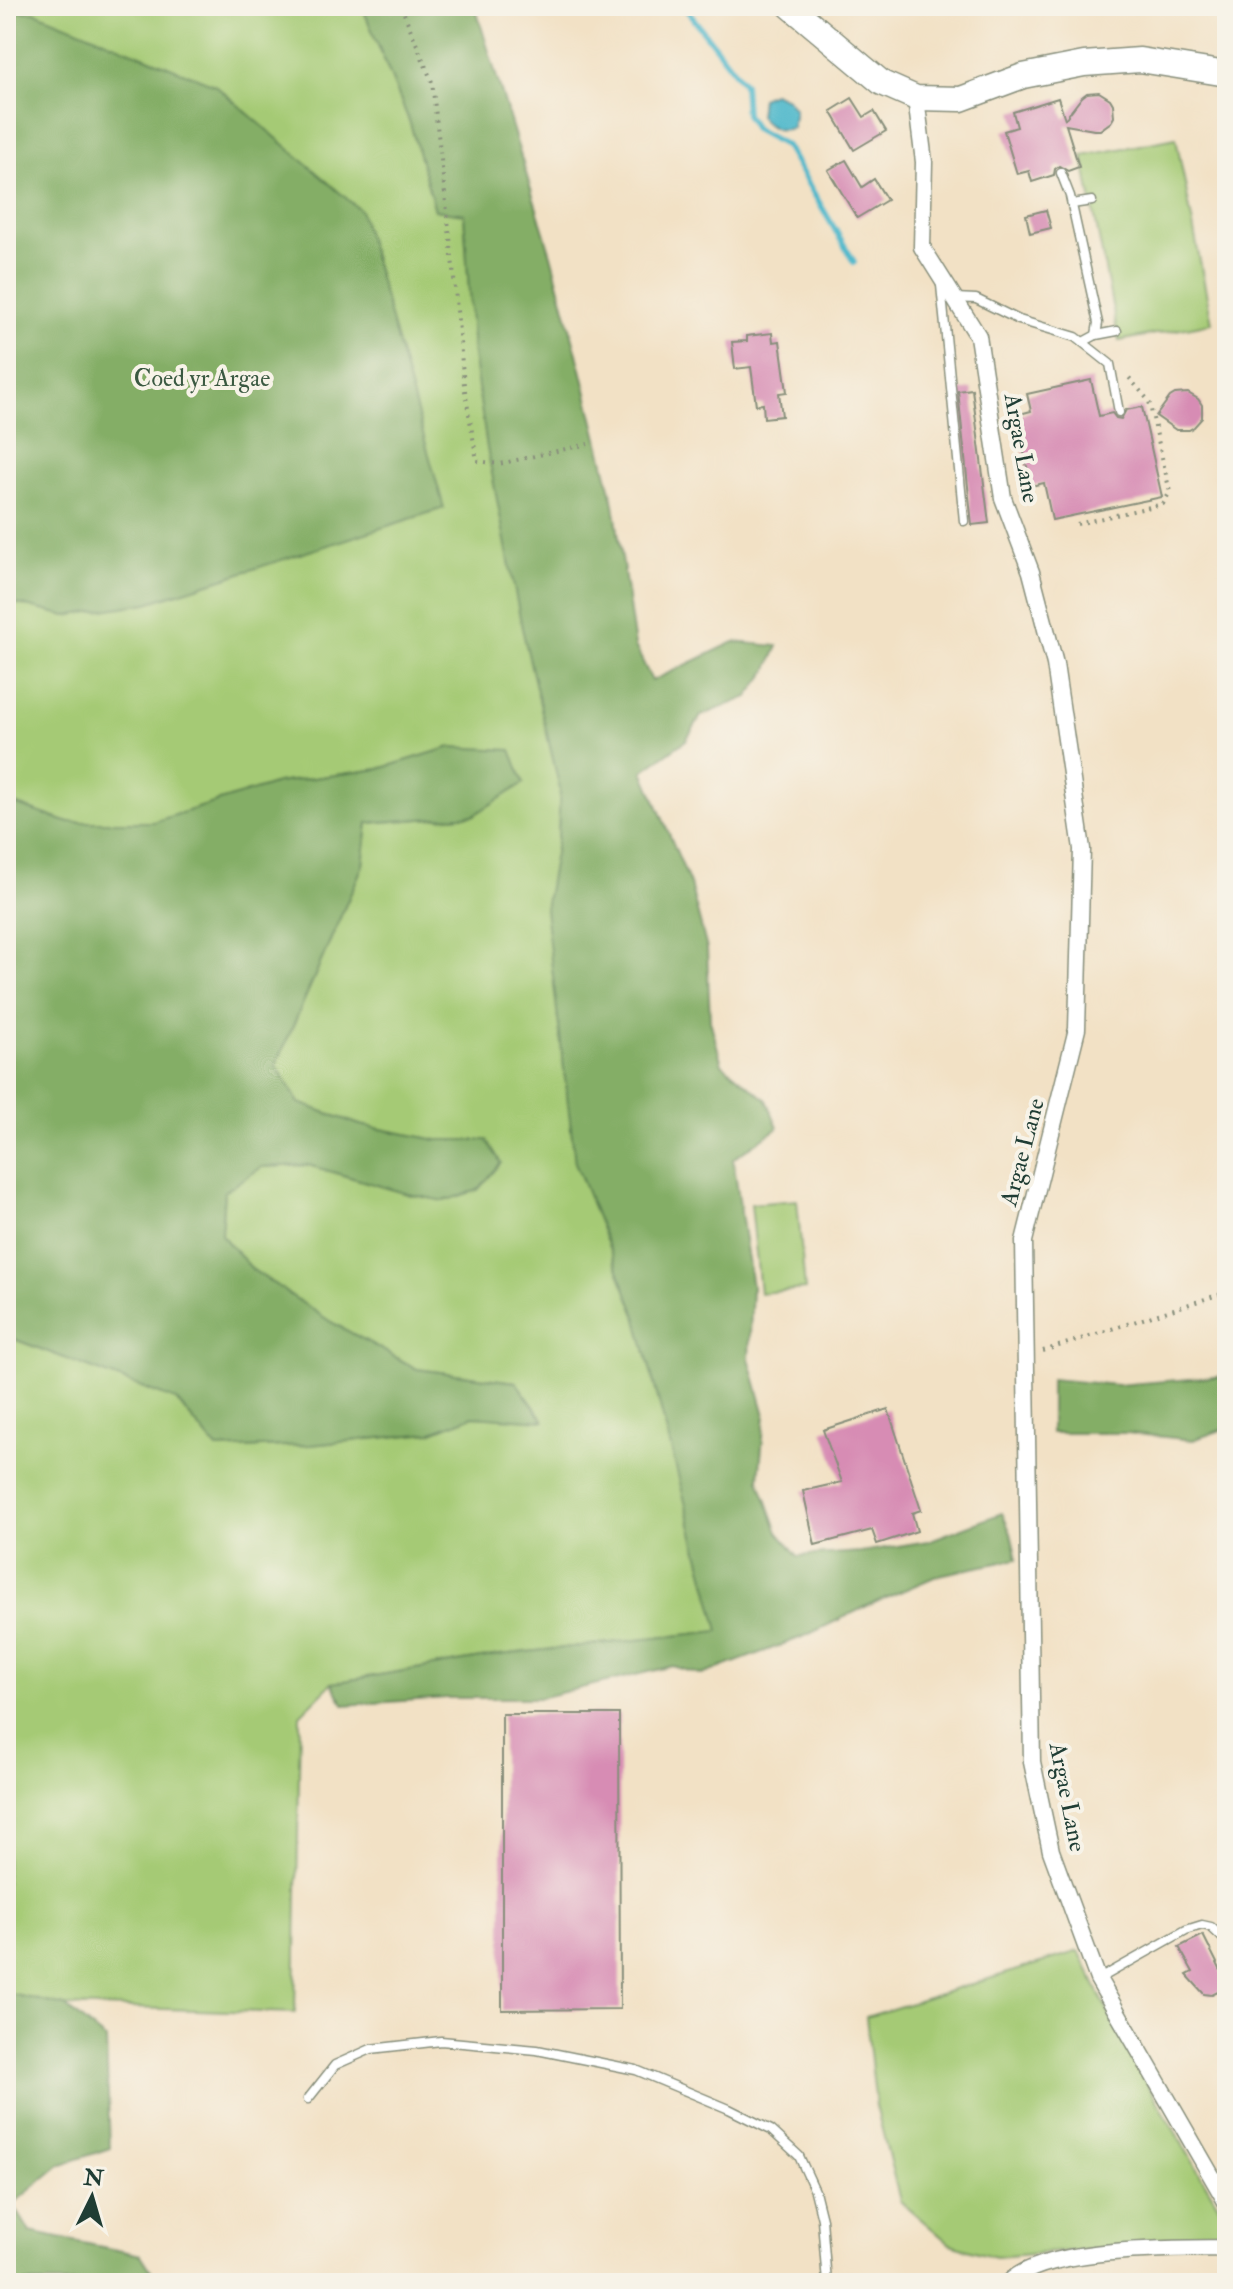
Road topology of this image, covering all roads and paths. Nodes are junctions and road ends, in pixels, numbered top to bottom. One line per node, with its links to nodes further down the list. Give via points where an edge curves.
1 (401, 6): 15 (path, via 432,82 477,461 499,464)
2 (790, 6): 4 (street, via 882,83)
3 (1227, 74): 4 (street, via 1140,60 1084,64 1023,76 961,99)
4 (916, 98): 8 (street, Argae Lane, via 924,162 922,247)
5 (1061, 173): 7 (lane)
6 (1092, 201): 7 (lane)
7 (1072, 204): 11 (lane, via 1098,323)
8 (941, 276): 9 (street, Argae Lane); 16 (lane)
9 (954, 298): 12 (lane, via 976,299); 21 (street, Argae Lane, via 978,336 1003,498 1031,572 1055,664 1082,849 1077,1029 1024,1241 1032,1762 1051,1851)
10 (1117, 331): 11 (lane)
11 (1096, 335): 12 (lane)
12 (1083, 342): 13 (lane)
13 (1110, 364): 14 (lane); 17 (path, via 1131,377 1149,401 1170,492 1163,504)
14 (1119, 412)
15 (588, 444)
16 (964, 521)
17 (1077, 524)
18 (1227, 1292): 19 (path)
19 (1039, 1353)
20 (1227, 1942): 21 (lane, via 1211,1927 1193,1927)
21 (1098, 1979): 23 (street, Argae Lane)
22 (308, 2099): 25 (lane, via 335,2065 371,2049 441,2041 537,2050 636,2070 771,2130 799,2156 822,2219)
23 (1227, 2203)
24 (1227, 2248): 26 (street, via 1064,2259 1018,2274)
25 (827, 2283)
26 (1009, 2283)

